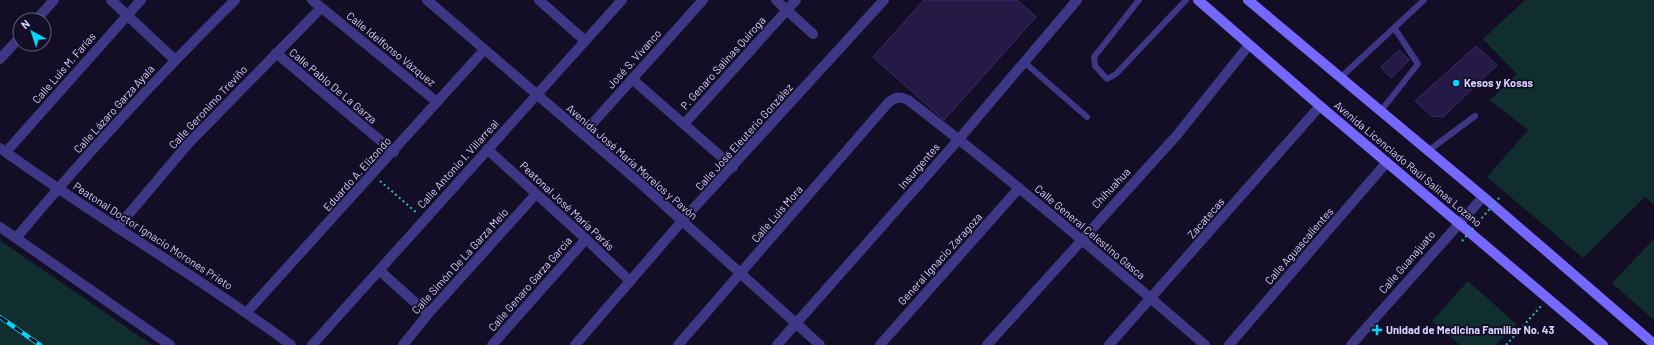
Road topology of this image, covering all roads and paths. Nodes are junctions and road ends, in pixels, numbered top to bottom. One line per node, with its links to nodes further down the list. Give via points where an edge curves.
1 (54, 0): 21 (street)
2 (111, 0): 22 (street)
3 (141, 0): 22 (street, Calle Luis M. Farías)
4 (235, 0): 31 (street, Calle Lázaro Garza Ayala)
5 (312, 0): 19 (street, Calle Idelfonso Vázquez)
6 (427, 0): 28 (street, Avenida José María Morelos y Pavón)
7 (539, 0): 25 (street)
8 (622, 0): 25 (street, Calle Antonio I. Villarreal)
9 (703, 0): 34 (street, José S. Vivanco)
10 (776, 0): 20 (street)
11 (796, 0): 20 (street, P. Genaro Salinas Quiroga)
12 (884, 0): 50 (street, Calle José Eleuterio González)
13 (1077, 0): 32 (street, Insurgentes)
14 (1139, 0): 15 (lane, via 1094,57 1095,66 1107,79 1116,74)
15 (1186, 0)
16 (1198, 0): 26 (main road, Avenida Licenciado Raúl Salinas Lozano)
17 (1248, 0): 33 (main road, Avenida Licenciado Raúl Salinas Lozano)
18 (1424, 0): 23 (lane)
19 (322, 8): 29 (street, Calle Geronimo Treviño); 37 (street, Calle Idelfonso Vázquez)
20 (787, 10): 24 (street); 42 (street, P. Genaro Salinas Quiroga)
21 (43, 12)
22 (127, 15): 31 (street); 46 (street, Calle Luis M. Farías)
23 (1395, 29): 33 (lane); 39 (lane, via 1418,64)
24 (812, 34)
25 (584, 40): 35 (street, Calle Antonio I. Villarreal)
26 (1249, 45): 38 (main road, Avenida Licenciado Raúl Salinas Lozano); 63 (street, Chihuahua, via 1177,135)
27 (12, 46): 30 (street)
28 (484, 50): 35 (street, Avenida José María Morelos y Pavón); 37 (street, Eduardo A. Elizondo)
29 (276, 53): 48 (street, Calle Pablo De La Garza); 61 (street, Calle Geronimo Treviño, via 188,144)
30 (0, 59)
31 (175, 60): 52 (street, Calle Lázaro Garza Ayala)
32 (1024, 62): 41 (lane); 44 (street, Insurgentes)
33 (1340, 78): 39 (main road, Avenida Licenciado Raúl Salinas Lozano)
34 (632, 79): 42 (street); 43 (street, José S. Vivanco)
35 (535, 94): 43 (street, Avenida José María Morelos y Pavón); 45 (street, Calle Antonio I. Villarreal)
36 (894, 98): 44 (street, Calle General Celestino Gasca, via 908,100); 67 (street, Calle Luis Mora)
37 (437, 102): 48 (street, Eduardo A. Elizondo)
38 (1320, 106): 49 (main road, Avenida Licenciado Raúl Salinas Lozano); 69 (street, Zacatecas)
39 (1380, 112): 47 (main road, Avenida Licenciado Raúl Salinas Lozano)
40 (1476, 116): 47 (lane)
41 (1087, 117)
42 (684, 124): 50 (street)
43 (583, 134): 58 (street, Avenida José María Morelos y Pavón)
44 (959, 139): 53 (street, Calle General Celestino Gasca); 73 (street, Insurgentes)
45 (487, 149): 54 (street, Peatonal José María Parás); 57 (street, Calle Antonio I. Villarreal)
46 (3, 150): 52 (street, Peatonal Doctor Ignacio Morones Prieto)
47 (1428, 151): 55 (main road, Avenida Licenciado Raúl Salinas Lozano)
48 (394, 152): 51 (street, Eduardo A. Elizondo)
49 (1387, 162): 59 (main road, Avenida Licenciado Raúl Salinas Lozano); 89 (street, Calle Aguascalientes)
50 (732, 167): 58 (street, Calle José Eleuterio González)
51 (373, 174): 57 (path); 71 (street, Eduardo A. Elizondo)
52 (58, 188): 61 (street, Peatonal Doctor Ignacio Morones Prieto); 62 (street, Calle Lázaro Garza Ayala)
53 (1019, 188): 63 (street, Calle General Celestino Gasca); 85 (street, General Ignacio Zaragoza)
54 (536, 194): 64 (street, Peatonal José María Parás); 72 (street, Calle Simón De La Garza Melo)
55 (1483, 197): 59 (street, Calle Guanajuato); 75 (main road, Avenida Licenciado Raúl Salinas Lozano)
56 (1500, 197): 65 (path, bridge)
57 (424, 220): 66 (street, Calle Antonio I. Villarreal)
58 (682, 222): 67 (street, Avenida José María Morelos y Pavón); 68 (street, Calle José Eleuterio González)
59 (1458, 223): 70 (main road, Avenida Licenciado Raúl Salinas Lozano); 90 (street, Calle Guanajuato)
60 (0, 227): 62 (street)
61 (117, 228): 71 (street, Peatonal Doctor Ignacio Morones Prieto)
62 (16, 238): 76 (street)
63 (1082, 238): 69 (street, Calle General Celestino Gasca); 86 (street, Chihuahua)
64 (586, 239): 68 (street, Peatonal José María Parás); 80 (street, Calle Genaro Garza García)
65 (1462, 241)
66 (380, 271): 72 (street); 78 (street, Calle Antonio I. Villarreal)
67 (741, 275): 73 (street, Avenida José María Morelos y Pavón); 82 (street, Calle Luis Mora)
68 (630, 282): 81 (street, Calle José Eleuterio González)
69 (1151, 298): 87 (street, Zacatecas); 88 (street, Calle General Celestino Gasca)
70 (1548, 298): 74 (main road, Avenida Licenciado Raúl Salinas Lozano); 91 (path)
71 (247, 312): 77 (street, Peatonal Doctor Ignacio Morones Prieto)
72 (428, 314): 79 (street, Calle Simón De La Garza Melo)
73 (796, 324): 83 (street, Insurgentes); 84 (street, Avenida José María Morelos y Pavón)
74 (1597, 343)
75 (1654, 344)
76 (170, 345)
77 (291, 345)
78 (312, 345)
79 (403, 345)
80 (492, 345)
81 (575, 345)
82 (678, 345)
83 (777, 345)
84 (820, 345)
85 (880, 345)
86 (987, 345)
87 (1110, 345)
88 (1205, 345)
89 (1229, 345)
90 (1351, 345)
91 (1506, 345)

